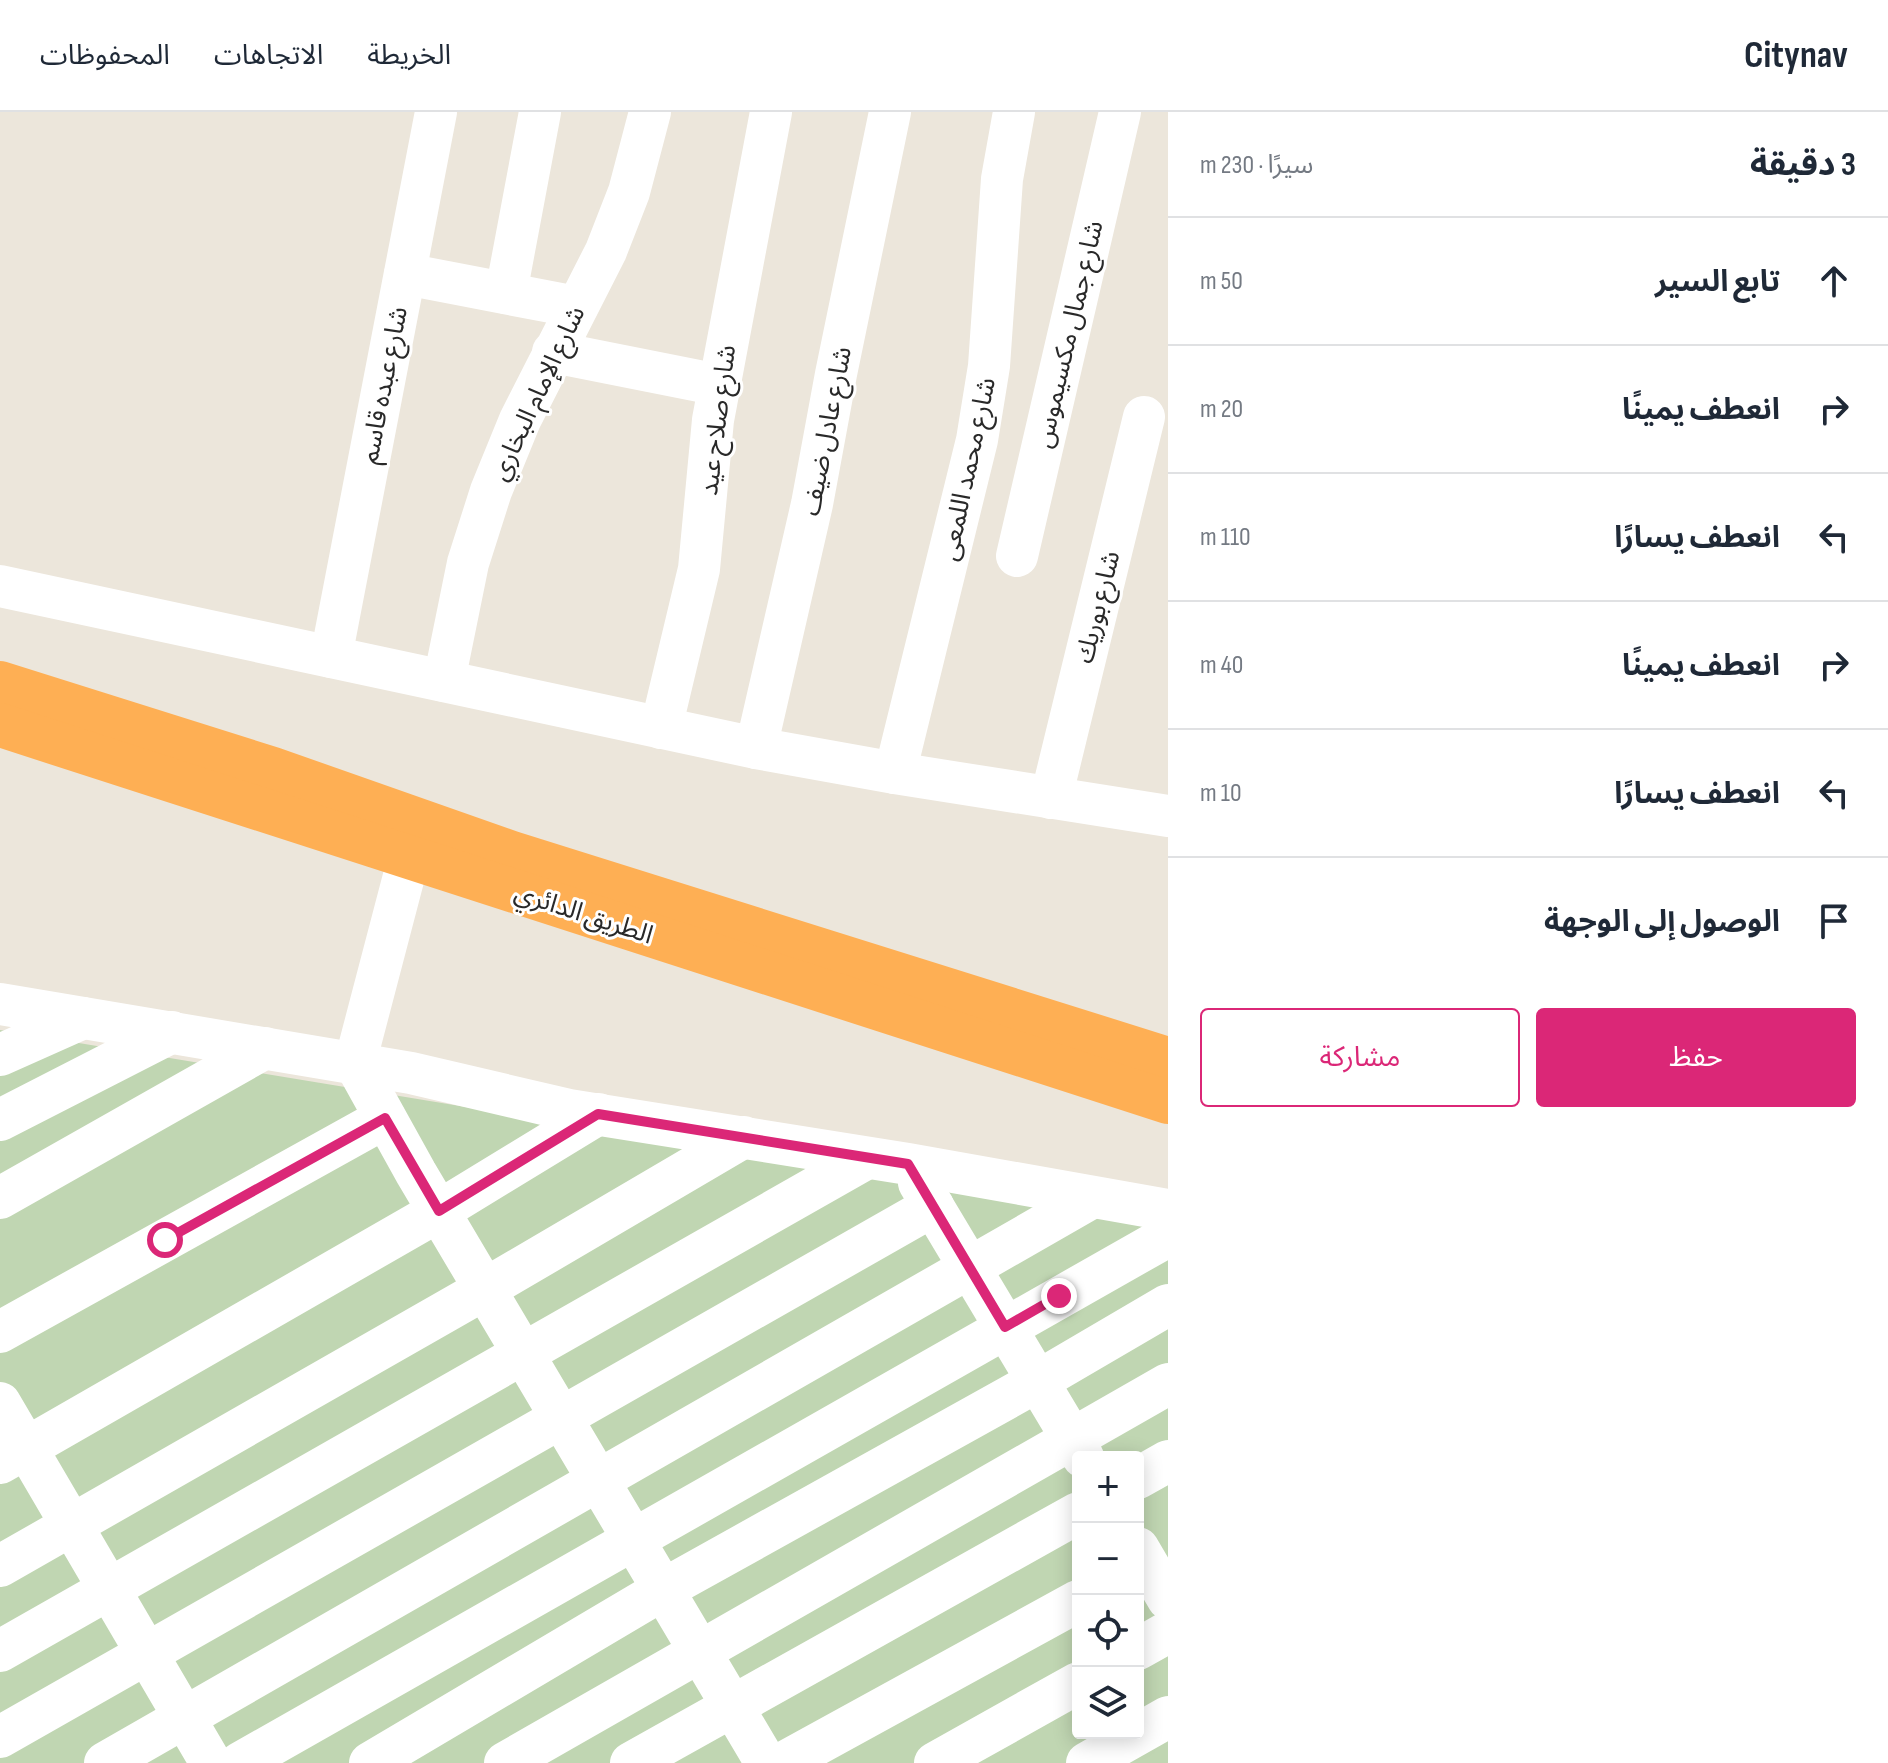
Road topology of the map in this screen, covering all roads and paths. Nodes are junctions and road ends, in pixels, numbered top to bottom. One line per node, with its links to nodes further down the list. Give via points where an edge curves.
1 (436, 112): 8 (street, شارع عبده قاسم)
2 (540, 112): 9 (street)
3 (650, 112): 10 (street, شارع الإمام البخاري, via 629,192)
4 (771, 112): 12 (street, شارع صلاح عيد)
5 (890, 112): 21 (street, شارع عادل ضيف, via 804,541)
6 (1014, 112): 22 (street, شارع محمد اللمعى, via 1002,179 989,366 977,440)
7 (1120, 112): 14 (street, شارع جمال مكسيموس)
8 (405, 274): 9 (street); 16 (street, شارع عبده قاسم)
9 (506, 293): 10 (street)
10 (577, 307): 11 (street, شارع الإمام البخاري)
11 (553, 352): 12 (street); 17 (street, شارع الإمام البخاري, via 491,491 468,563)
12 (719, 385): 20 (street, شارع صلاح عيد, via 699,569)
13 (1150, 413): 23 (street, شارع بوريك)
14 (1017, 556)
15 (0, 586): 16 (street)
16 (331, 657): 17 (street)
17 (444, 681): 20 (street)
18 (0, 683): 31 (highway, الطريق الدائري, via 273,769 512,853)
19 (0, 725): 25 (highway, الطريق الدائري)
20 (661, 728): 21 (street)
21 (756, 748): 22 (street)
22 (895, 773): 23 (street)
23 (1051, 798): 24 (street)
24 (1168, 816)
25 (409, 857): 32 (street); 33 (highway, الطريق الدائري)
26 (0, 1004): 27 (street)
27 (83, 1018): 28 (street); 30 (street)
28 (172, 1032): 29 (street); 36 (street)
29 (265, 1048): 32 (street); 40 (street)
30 (0, 1055)
31 (1168, 1059)
32 (355, 1063): 34 (street); 35 (street)
33 (1168, 1102)
34 (598, 1114): 37 (street); 44 (street)
35 (385, 1118): 44 (street); 50 (street)
36 (0, 1120)
37 (744, 1137): 38 (street); 47 (street)
38 (867, 1158): 39 (street); 51 (street)
39 (908, 1164): 41 (street); 42 (street)
40 (0, 1198)
41 (1091, 1198): 43 (street); 46 (street)
42 (933, 1206): 46 (street); 55 (street)
43 (1168, 1210)
44 (439, 1211): 47 (street); 57 (street)
45 (1168, 1236): 49 (street)
46 (970, 1269): 49 (street); 60 (street)
47 (485, 1289): 51 (street); 62 (street)
48 (1168, 1305): 52 (street)
49 (1005, 1327): 52 (street); 63 (street)
50 (0, 1332)
51 (523, 1352): 55 (street); 66 (street)
52 (1038, 1381): 56 (street); 67 (street)
53 (1168, 1384): 56 (street)
54 (0, 1403): 57 (street)
55 (562, 1418): 60 (street); 74 (street)
56 (1078, 1448): 72 (street)
57 (13, 1456): 62 (street)
58 (1168, 1461): 59 (street)
59 (1144, 1475)
60 (598, 1479): 63 (street); 78 (street)
61 (1072, 1516): 76 (street)
62 (71, 1525): 65 (street); 66 (street)
63 (633, 1537): 67 (street); 82 (street)
64 (1148, 1557): 68 (street)
65 (0, 1566)
66 (108, 1589): 73 (street); 74 (street)
67 (664, 1589): 72 (street); 83 (street)
68 (1168, 1599)
69 (1072, 1604): 87 (street)
70 (1168, 1632): 71 (street)
71 (1144, 1646)
72 (700, 1650): 76 (street); 84 (street)
73 (0, 1651)
74 (147, 1654): 78 (street); 79 (street)
75 (1072, 1686): 88 (street)
76 (732, 1706): 85 (street); 86 (street)
77 (1168, 1717): 89 (street)
78 (184, 1718): 80 (street); 81 (street)
79 (0, 1737)
80 (105, 1763)
81 (211, 1763)
82 (240, 1763)
83 (370, 1763)
84 (505, 1763)
85 (631, 1763)
86 (766, 1763)
87 (783, 1763)
88 (935, 1763)
89 (1087, 1763)

